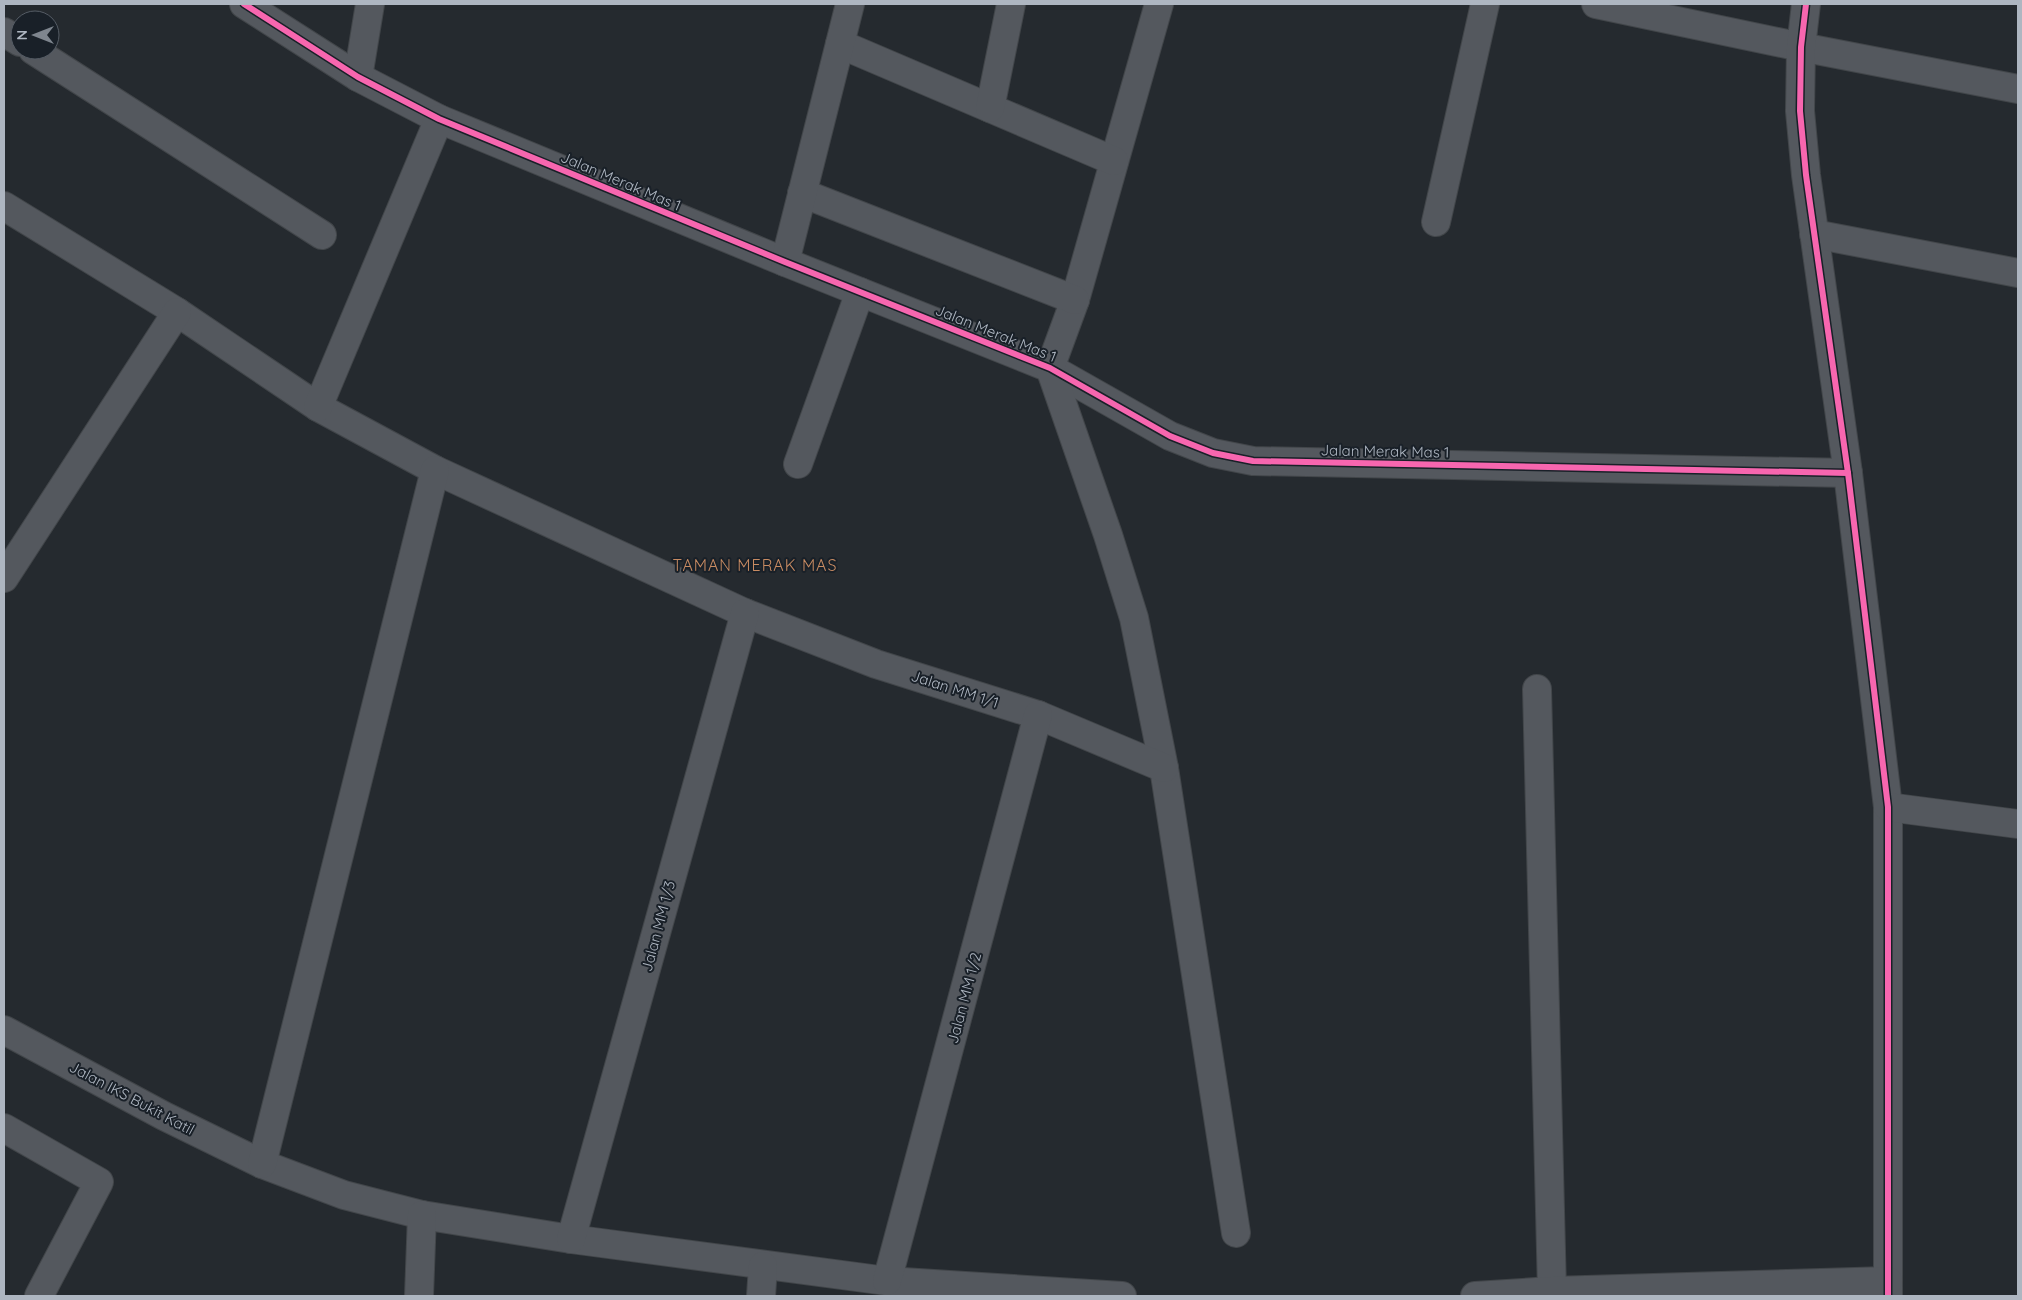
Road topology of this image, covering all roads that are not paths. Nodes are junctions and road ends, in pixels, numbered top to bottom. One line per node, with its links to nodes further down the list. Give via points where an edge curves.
1 (244, 4): 12 (street, Jalan Merak Mas 1)
2 (370, 4): 12 (street)
3 (850, 4): 9 (street)
4 (1012, 4): 14 (street)
5 (1159, 4): 16 (street)
6 (1485, 4): 19 (street)
7 (1596, 4): 10 (street)
8 (1806, 4): 10 (street)
9 (840, 44): 14 (street); 17 (street)
10 (1802, 47): 13 (street); 20 (street, via 1800,111)
11 (48, 60): 21 (street)
12 (358, 77): 15 (street, Jalan Merak Mas 1)
13 (2018, 89)
14 (990, 108): 16 (street)
15 (439, 119): 22 (street, Jalan Merak Mas 1); 28 (street)
16 (1114, 161): 25 (street)
17 (802, 192): 22 (street); 25 (street)
18 (4, 206): 26 (street, Jalan MM 1/1)
19 (1436, 222)
20 (1814, 234): 23 (street); 31 (street)
21 (322, 235)
22 (785, 262): 24 (street, Jalan Merak Mas 1)
23 (2018, 273)
24 (860, 292): 27 (street, Jalan Merak Mas 1); 29 (street)
25 (1075, 300): 27 (street)
26 (177, 312): 28 (street, Jalan MM 1/1); 32 (street)
27 (1050, 368): 31 (street, Jalan Merak Mas 1, via 1170,436 1213,452 1253,460); 36 (street, via 1134,618)
28 (318, 407): 30 (street, Jalan MM 1/1)
29 (798, 464)
30 (435, 470): 33 (street, Jalan MM 1/1); 41 (street)
31 (1848, 473): 37 (street)
32 (4, 578)
33 (744, 613): 35 (street, Jalan MM 1/1, via 876,664); 44 (street, Jalan MM 1/3)
34 (1537, 689): 48 (street)
35 (1038, 715): 36 (street, Jalan MM 1/1); 46 (street, Jalan MM 1/2)
36 (1164, 768): 43 (street)
37 (1888, 807): 38 (street); 47 (street)
38 (2018, 824)
39 (4, 1030): 41 (street, Jalan IKS Bukit Katil, via 164,1116)
40 (4, 1128): 49 (street, via 99,1182)
41 (262, 1164): 42 (street, Jalan IKS Bukit Katil, via 344,1195)
42 (422, 1215): 44 (street, Jalan IKS Bukit Katil); 50 (street)
43 (1236, 1233)
44 (571, 1239): 45 (street, Jalan IKS Bukit Katil)
45 (763, 1266): 46 (street, Jalan IKS Bukit Katil); 51 (street)
46 (887, 1281): 52 (street, Jalan IKS Bukit Katil)
47 (1888, 1289): 48 (street)
48 (1552, 1291): 53 (street)
49 (39, 1296)
50 (419, 1296)
51 (761, 1296)
52 (1122, 1296)
53 (1475, 1296)

